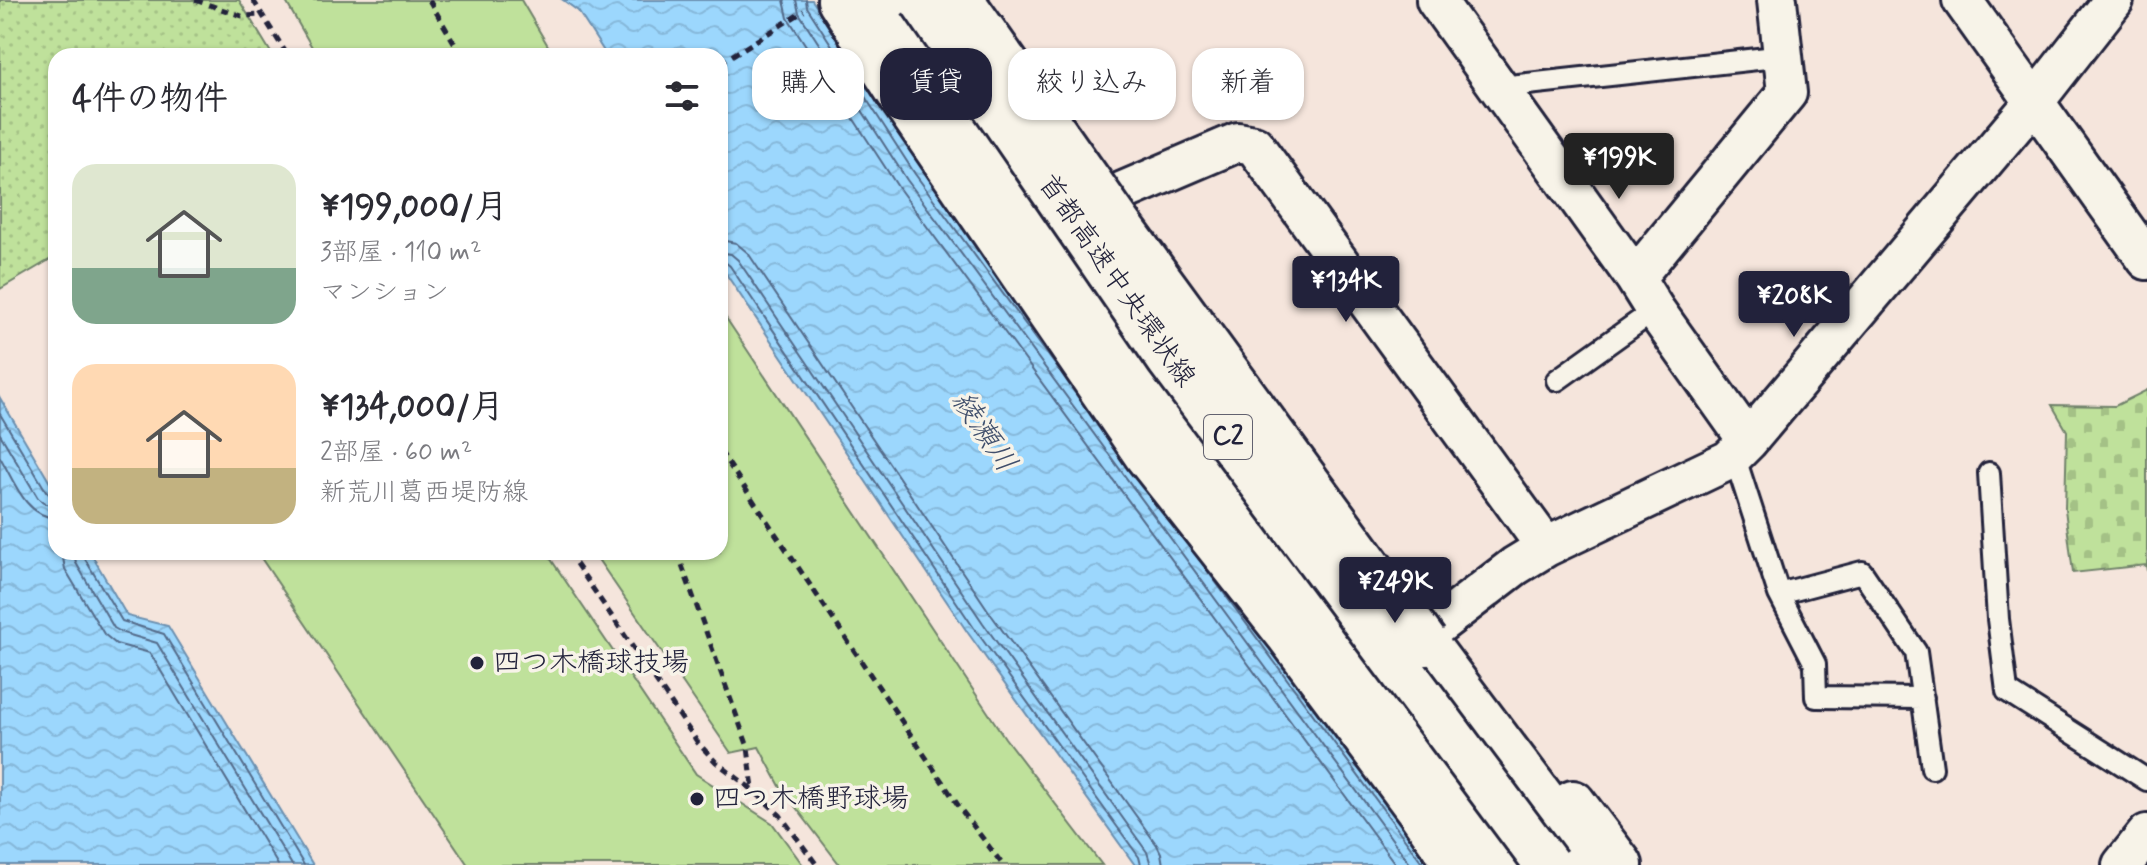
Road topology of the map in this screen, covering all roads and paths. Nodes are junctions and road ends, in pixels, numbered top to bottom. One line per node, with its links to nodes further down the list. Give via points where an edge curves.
1 (195, 0): 13 (path, via 242,16)
2 (253, 0): 13 (path)
3 (429, 0): 15 (path)
4 (882, 0): 42 (main road, via 1145,381)
5 (922, 0): 44 (main road, 首都高速中央環状線 / C2, bridge, via 1169,359)
6 (961, 0): 45 (main road, bridge, via 1120,226)
7 (980, 0): 20 (main road)
8 (1436, 0): 18 (street)
9 (1777, 0): 16 (street)
10 (1962, 0): 19 (street)
11 (2114, 0): 19 (street)
12 (825, 4): 17 (path); 41 (main road, C2, via 905,102 1146,454 1289,635)
13 (263, 15): 14 (path)
14 (283, 48)
15 (457, 48)
16 (1785, 56): 18 (lane); 22 (street, via 1787,93)
17 (728, 59)
18 (1500, 87): 22 (street)
19 (2035, 101): 21 (street); 26 (street)
20 (1121, 192): 24 (main road); 29 (street, via 1238,142 1254,145)
21 (2147, 260)
22 (1635, 278): 23 (street)
23 (1655, 310): 25 (lane); 26 (street)
24 (1221, 346): 33 (main road); 43 (main road, via 1383,678)
25 (1557, 380)
26 (1741, 448): 29 (street, via 1729,460); 32 (lane)
27 (728, 463): 40 (path)
28 (1989, 473): 36 (lane, via 2007,691)
29 (1546, 547): 33 (street)
30 (573, 560): 37 (path, via 698,743)
31 (680, 560): 37 (path, via 748,747)
32 (1779, 594): 34 (lane, via 1815,664 1816,697); 34 (lane, via 1862,572 1916,652)
33 (1438, 625): 46 (main road)
34 (1923, 698): 35 (lane)
35 (1932, 768)
36 (2147, 780)
37 (753, 790): 39 (path, via 780,815)
38 (2147, 834): 47 (street)
39 (817, 865)
40 (1003, 865)
41 (1457, 865)
42 (1501, 865)
43 (1527, 865)
44 (1547, 865)
45 (1592, 865)
46 (1620, 865)
47 (2122, 865)

